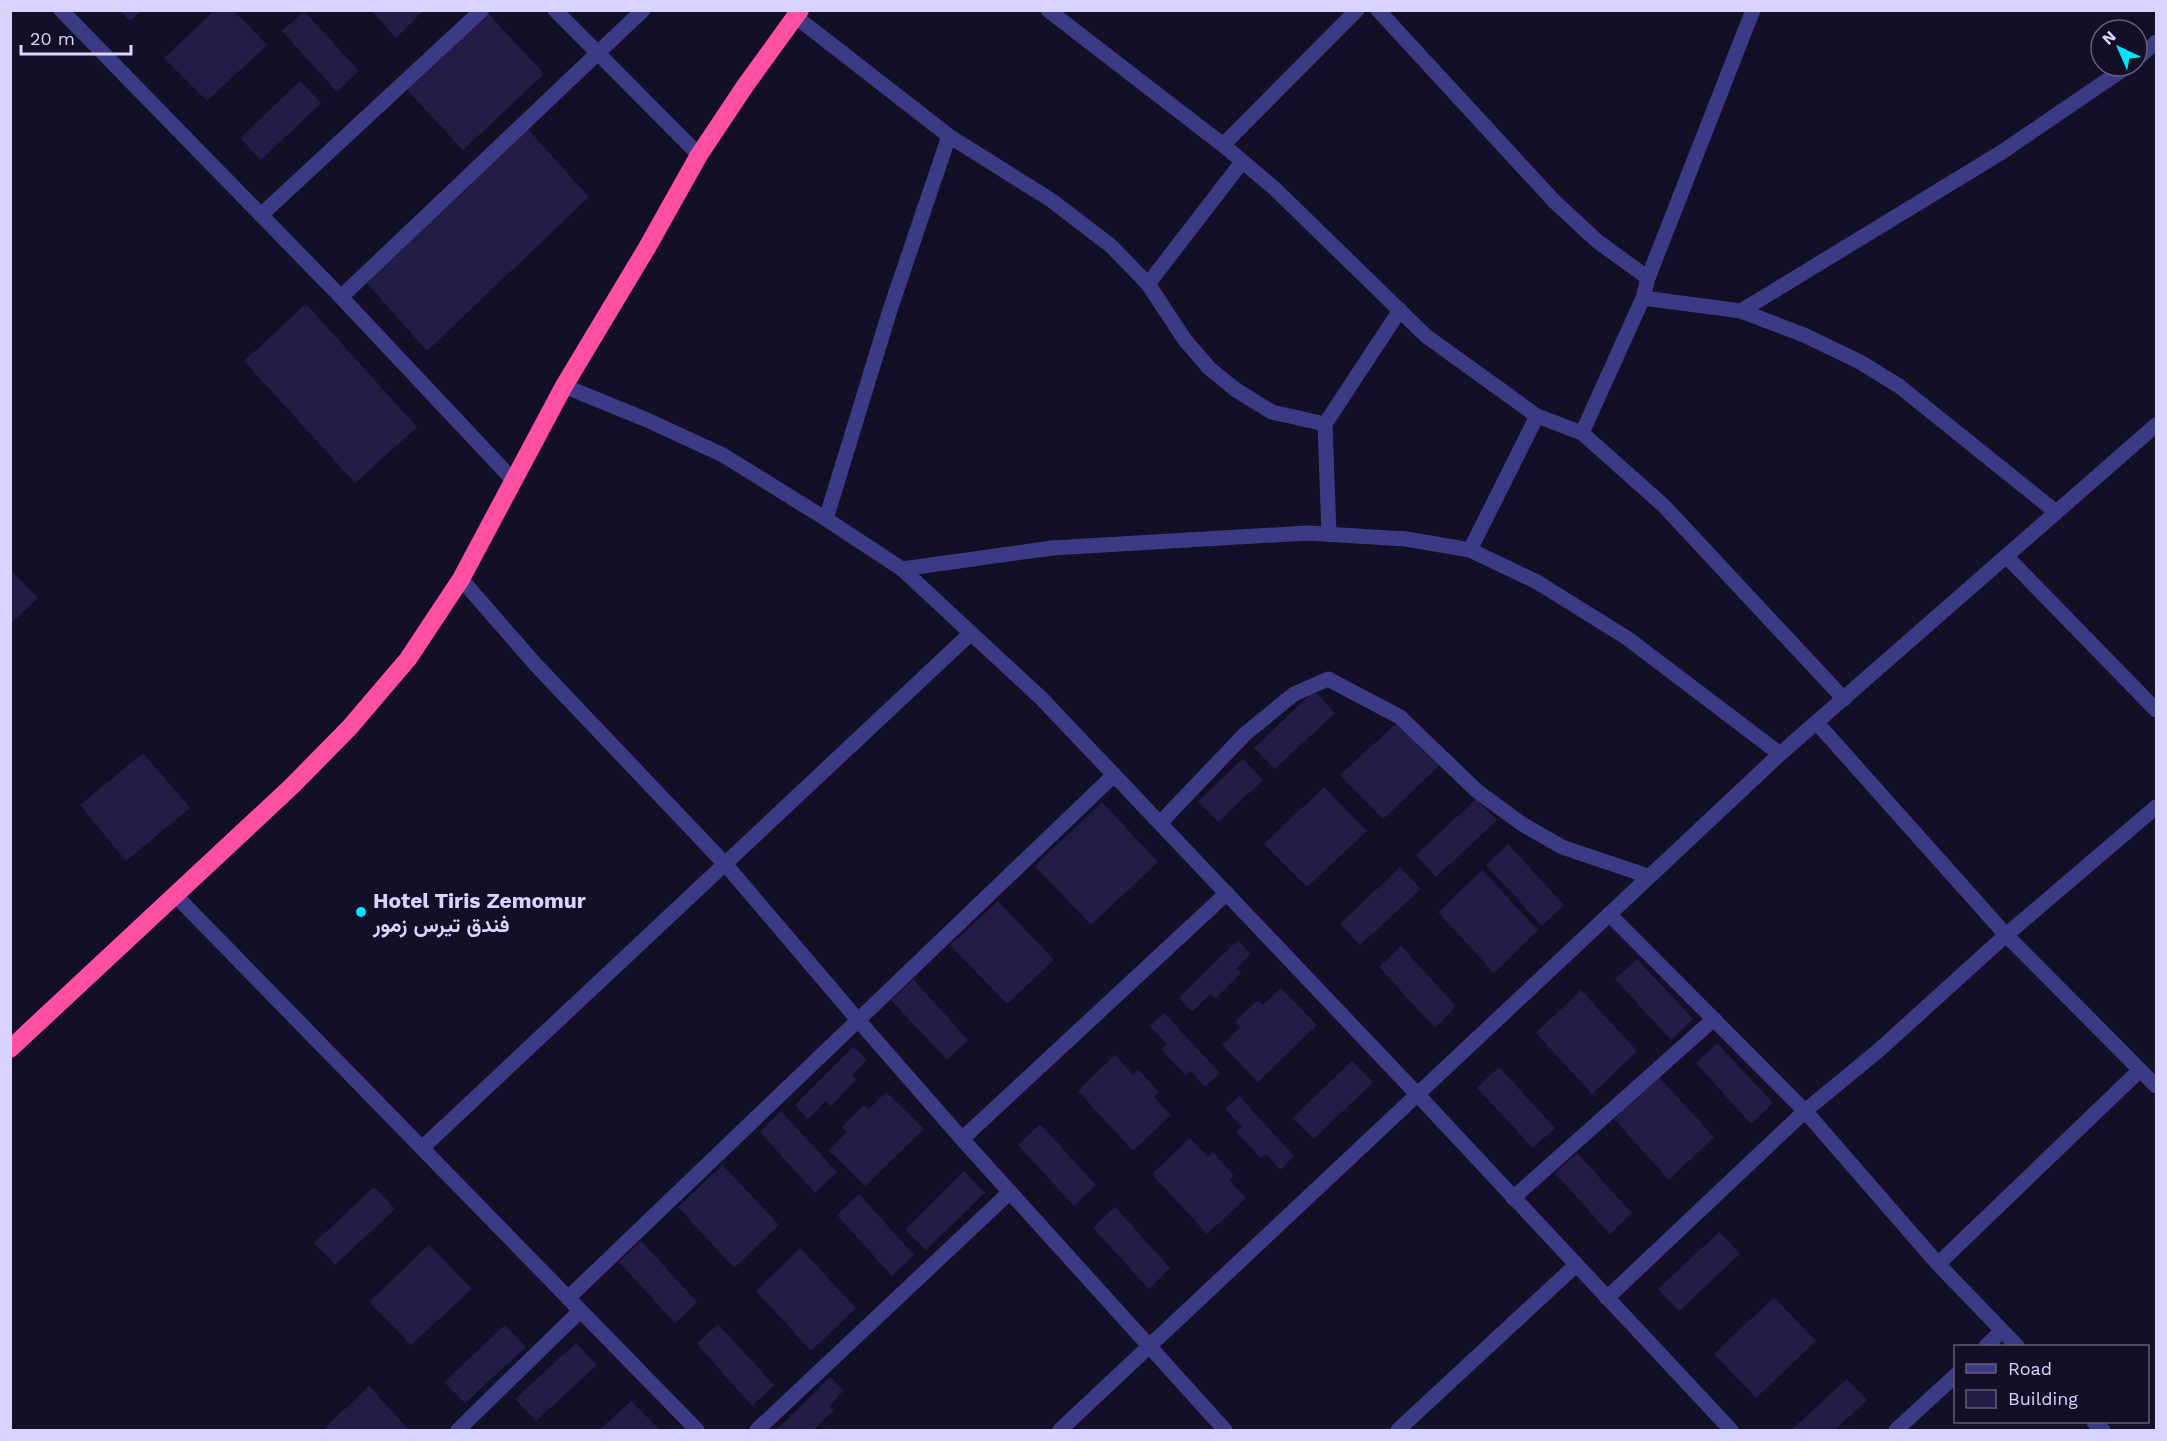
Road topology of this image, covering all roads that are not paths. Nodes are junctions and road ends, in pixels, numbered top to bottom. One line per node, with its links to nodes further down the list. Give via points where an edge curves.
1 (61, 10): 16 (street)
2 (482, 10): 16 (street)
3 (555, 10): 10 (street)
4 (643, 10): 10 (street)
5 (1048, 10): 13 (street)
6 (1357, 10): 13 (street)
7 (1378, 10): 17 (street, via 1554,201 1597,241)
8 (1753, 10): 17 (street)
9 (798, 14): 12 (street); 14 (highway)
10 (597, 53): 14 (street); 19 (street)
11 (2110, 78): 22 (street, via 2002,152)
12 (949, 136): 18 (street, via 1051,200 1111,246); 30 (street)
13 (1223, 145): 15 (street)
14 (699, 155): 23 (highway)
15 (1242, 162): 18 (street); 21 (street)
16 (261, 215): 19 (street)
17 (1648, 278): 20 (street)
18 (1148, 284): 25 (street, via 1185,340 1209,368 1236,390 1272,412)
19 (341, 297): 28 (street)
20 (1643, 298): 22 (street); 27 (street)
21 (1400, 310): 24 (street, via 1426,336); 25 (street)
22 (1741, 311): 29 (street, via 1804,335 1899,386)
23 (564, 386): 28 (highway); 30 (street, via 723,455)
24 (1537, 416): 27 (street); 32 (street)
25 (1325, 424): 31 (street)
26 (2157, 425): 29 (street)
27 (1582, 433): 37 (street, via 1663,505)
28 (514, 481): 35 (highway)
29 (2056, 512): 33 (street)
30 (826, 519): 34 (street)
31 (1329, 534): 32 (street, via 1406,539); 34 (street, via 1063,547)
32 (1470, 550): 40 (street, via 1537,582 1627,638)
33 (2006, 556): 37 (street); 38 (street)
34 (902, 569): 36 (street)
35 (461, 579): 44 (street, via 536,665); 47 (highway, via 408,659 350,727)
36 (971, 633): 41 (street, via 1041,698); 44 (street)
37 (1844, 699): 39 (street)
38 (2157, 710)
39 (1817, 723): 40 (street); 49 (street)
40 (1780, 754): 45 (street)
41 (1114, 775): 43 (street); 51 (street)
42 (2157, 807): 49 (street)
43 (1160, 824): 45 (street, via 1245,734 1294,694 1328,679 1400,717 1477,791 1532,830 1562,847); 46 (street)
44 (726, 865): 51 (street); 58 (street)
45 (1648, 876): 48 (street)
46 (1227, 893): 55 (street); 57 (street)
47 (176, 896): 52 (highway); 58 (street)
48 (1609, 914): 50 (street); 55 (street)
49 (2006, 935): 53 (street); 56 (street)
50 (1714, 1019): 56 (street); 60 (street)
51 (858, 1020): 57 (street); 63 (street)
52 (10, 1049)
53 (2140, 1070): 54 (street); 61 (street)
54 (2157, 1086)
55 (1417, 1095): 60 (street); 69 (street)
56 (1805, 1111): 61 (street); 64 (street)
57 (962, 1139): 59 (street)
58 (422, 1148): 63 (street)
59 (1010, 1192): 69 (street); 73 (street)
60 (1513, 1198): 62 (street)
61 (1938, 1264): 66 (street)
62 (1576, 1265): 64 (street); 76 (street)
63 (568, 1298): 65 (street)
64 (1607, 1298): 77 (street)
65 (580, 1311): 71 (street); 72 (street)
66 (2002, 1331): 67 (street); 68 (street)
67 (1988, 1345)
68 (2015, 1345)
69 (1150, 1346): 74 (street); 75 (street)
70 (1954, 1377): 78 (street)
71 (458, 1431)
72 (697, 1431)
73 (757, 1431)
74 (1060, 1431)
75 (1225, 1431)
76 (1398, 1431)
77 (1731, 1431)
78 (1896, 1431)

